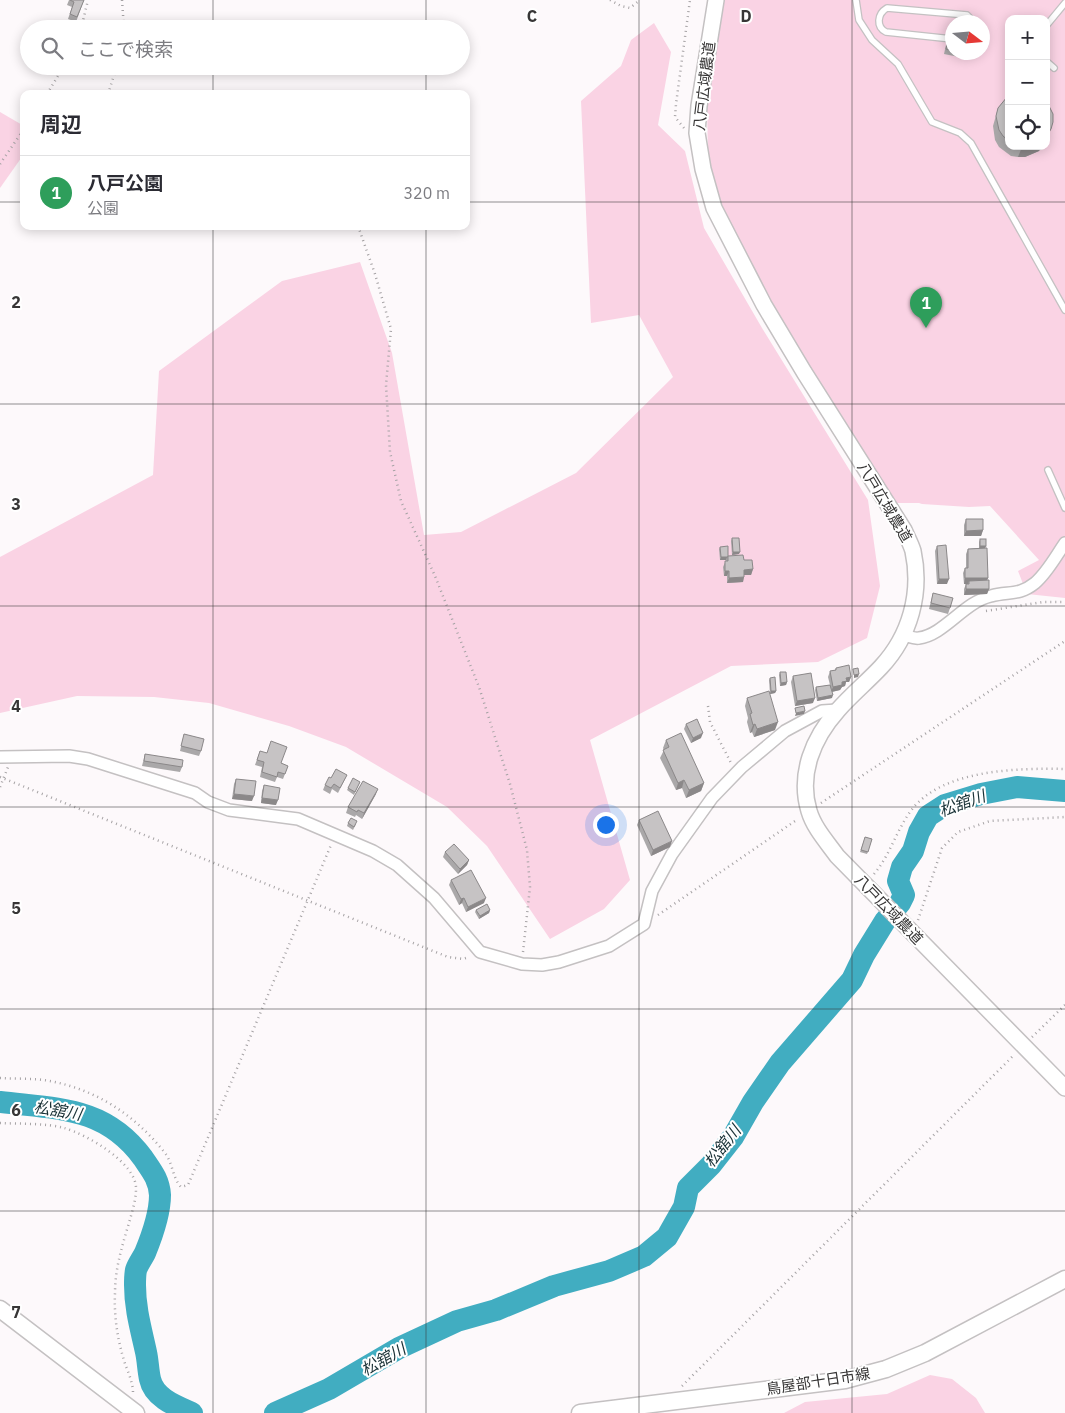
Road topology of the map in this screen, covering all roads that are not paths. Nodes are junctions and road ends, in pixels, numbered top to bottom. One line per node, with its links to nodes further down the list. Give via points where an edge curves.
1 (716, 0): 13 (street, 八戸広域農道, via 697,133 714,208 804,372 904,530 913,550 916,577 912,612)
2 (856, 0): 9 (lane, via 859,20 872,40 898,64 932,122 960,133 971,143)
3 (1065, 4): 5 (lane)
4 (967, 15): 6 (lane, via 887,8 879,18 881,30 886,32)
5 (1050, 21)
6 (945, 38)
7 (1050, 64): 8 (lane)
8 (1054, 68)
9 (1065, 310)
10 (1048, 470): 11 (lane)
11 (1065, 508)
12 (1065, 543): 13 (street, via 1041,576 1022,591 991,596 969,605 935,632 918,638)
13 (903, 635): 14 (street, 八戸広域農道, via 882,667)
14 (837, 710): 15 (street, via 822,711 785,731 712,798 672,854 652,891 644,924 609,946 542,965 522,964 480,952 434,898 397,865 373,851 298,819 229,810 195,793 88,759 69,756); 16 (street, 八戸広域農道, via 812,750 805,771 809,811 816,828 837,856)
15 (0, 757)
16 (1065, 1088)
17 (1065, 1279): 20 (main road, 鳥屋部十日市線, via 925,1353 886,1370 845,1380)
18 (0, 1309): 19 (main road)
19 (131, 1409)
20 (580, 1413)

